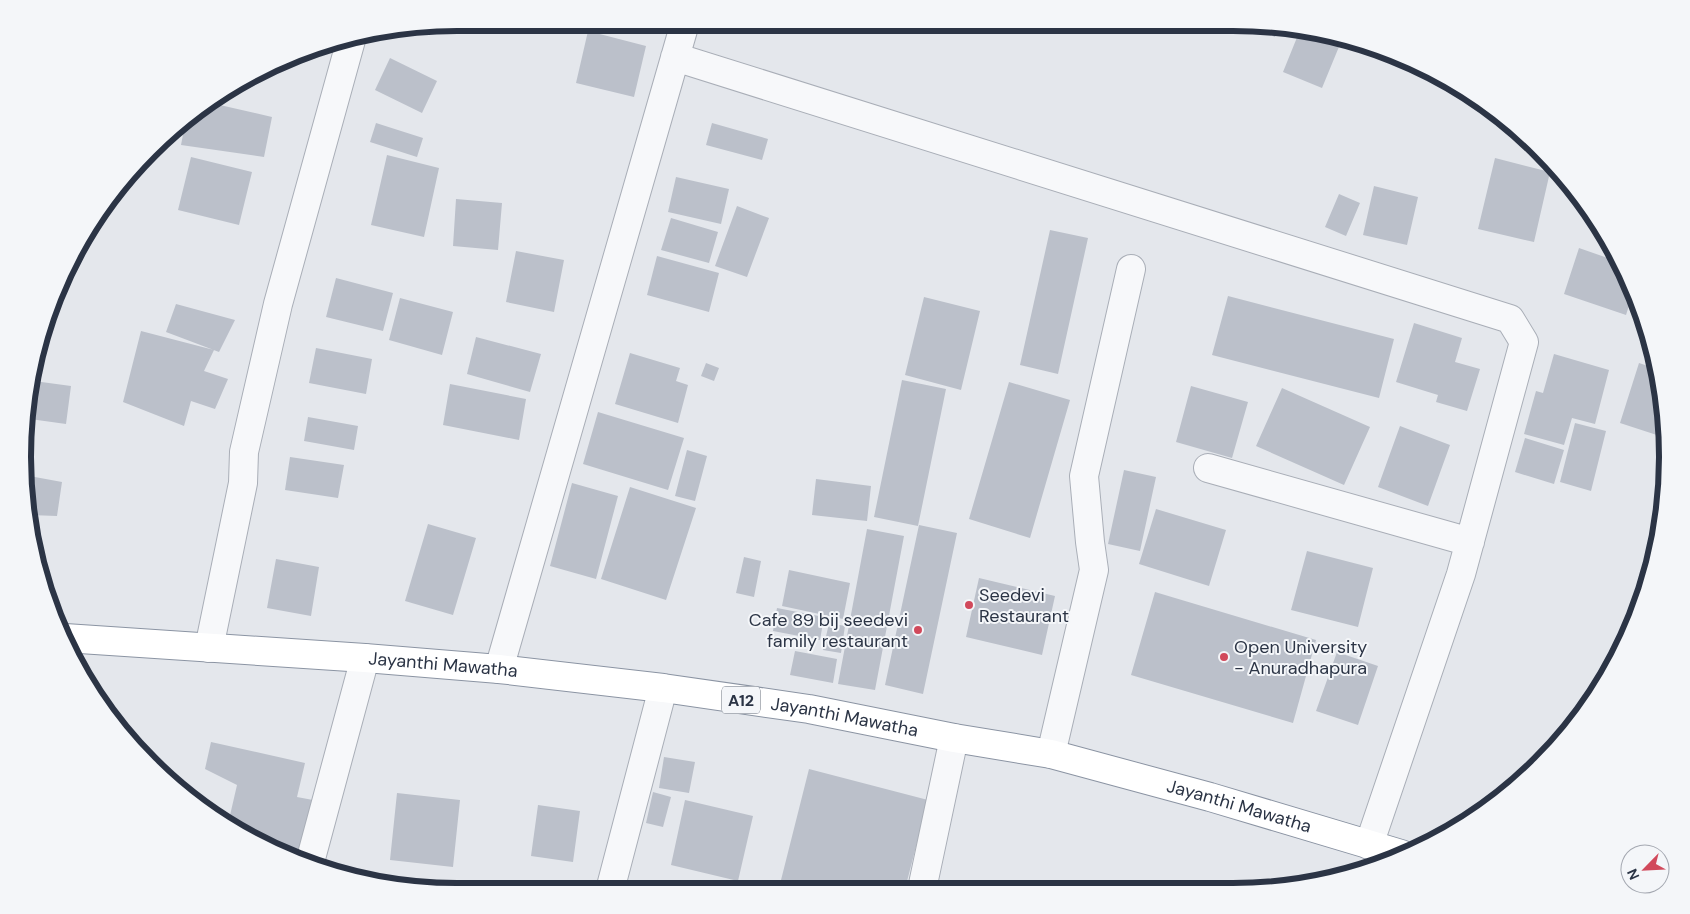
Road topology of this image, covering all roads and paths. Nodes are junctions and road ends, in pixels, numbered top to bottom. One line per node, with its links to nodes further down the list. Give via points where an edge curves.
1 (683, 31): 3 (street)
2 (350, 45): 8 (street, via 272,332 244,452 243,483)
3 (675, 57): 6 (street, via 1510,318 1524,342); 10 (street)
4 (1131, 269): 13 (street, via 1084,476 1094,570)
5 (1208, 468): 6 (street)
6 (1470, 542): 14 (street)
7 (72, 638): 8 (highway, Jayanthi Mawatha / A12)
8 (209, 648): 9 (highway, Jayanthi Mawatha / A12)
9 (365, 658): 10 (highway, Jayanthi Mawatha / A12); 16 (street)
10 (499, 669): 11 (highway, Jayanthi Mawatha / A12)
11 (663, 688): 12 (highway, Jayanthi Mawatha / A12, via 809,710); 17 (street)
12 (954, 738): 13 (highway, Jayanthi Mawatha / A12); 18 (street)
13 (1051, 754): 14 (highway, Jayanthi Mawatha / A12)
14 (1369, 845): 15 (highway, Jayanthi Mawatha / A12)
15 (1392, 851)
16 (311, 857)
17 (612, 883)
18 (923, 883)

